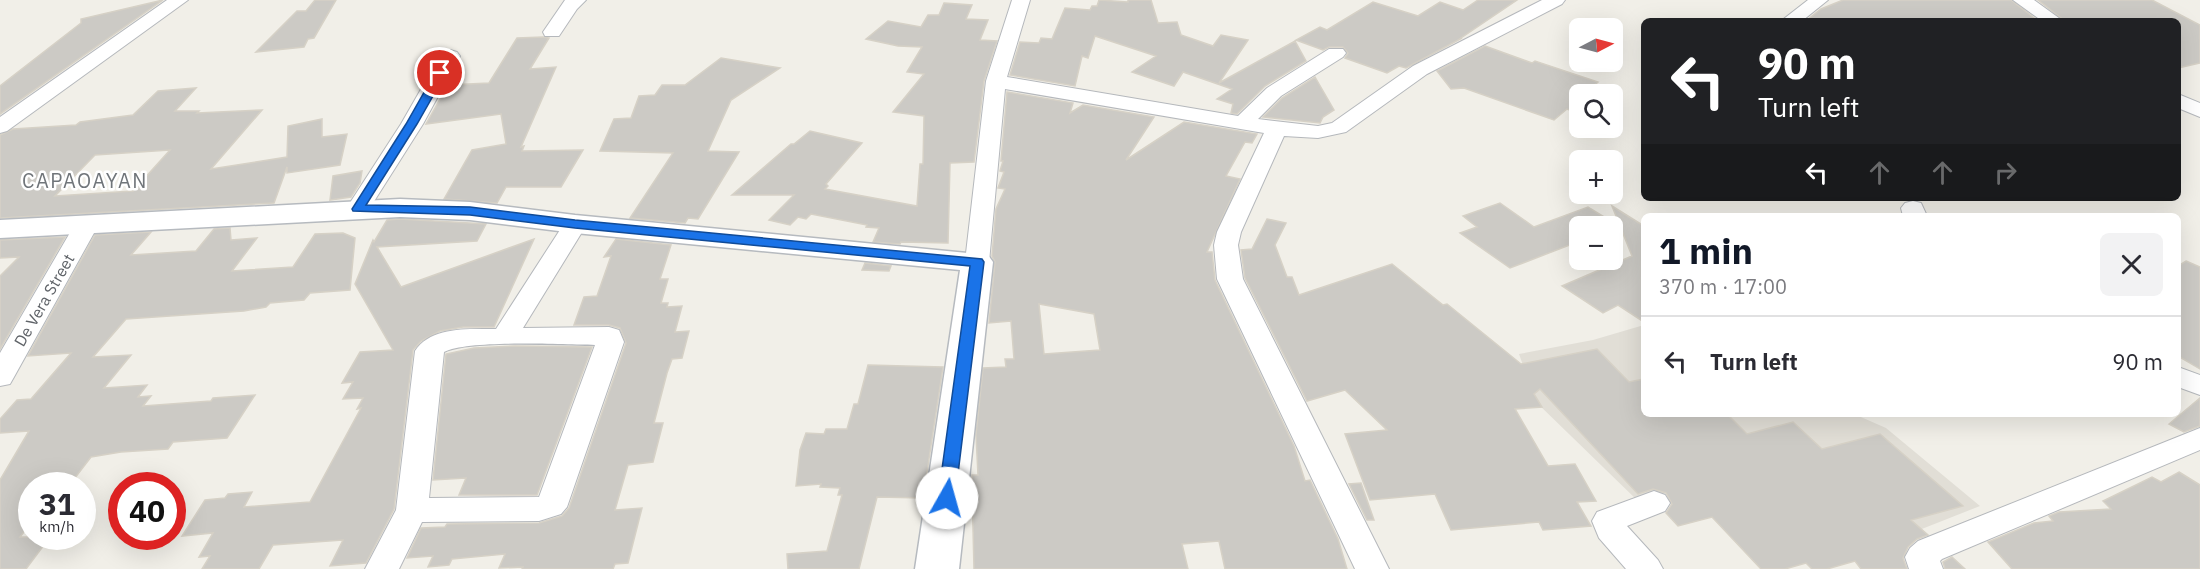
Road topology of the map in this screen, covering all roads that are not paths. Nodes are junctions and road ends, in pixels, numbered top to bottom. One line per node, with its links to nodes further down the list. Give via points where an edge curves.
1 (178, 0): 16 (street)
2 (577, 0): 9 (street, via 570,4)
3 (1021, 0): 12 (street)
4 (1556, 0): 17 (street, via 1420,70 1339,128 1318,132)
5 (1820, 0): 7 (street)
6 (2022, 0): 8 (street)
7 (1794, 18)
8 (2049, 18)
9 (552, 32)
10 (1336, 53): 15 (street, via 1274,92)
11 (450, 56): 18 (street)
12 (996, 81): 15 (street); 22 (street)
13 (2181, 102): 14 (street)
14 (2200, 111)
15 (1243, 123): 17 (street)
16 (0, 127)
17 (1277, 129): 35 (street, via 1226,244 1230,279)
18 (358, 209): 19 (street); 20 (street, via 470,211)
19 (87, 224): 21 (street); 23 (street, De Vera Street)
20 (575, 224): 22 (street); 25 (street)
21 (0, 230)
22 (977, 262): 34 (street)
23 (26, 332): 24 (street); 26 (street, De Vera Street)
24 (0, 336)
25 (504, 337): 31 (street, via 443,340 432,345); 31 (street, via 609,336 556,499 550,506 538,509)
26 (0, 377)
27 (2181, 377): 28 (street)
28 (2200, 386)
29 (2200, 438): 32 (street, via 1930,550)
30 (1654, 503): 36 (street, via 1608,521 1610,529)
31 (412, 510): 33 (street)
32 (1924, 563)
33 (382, 569)
34 (938, 569)
35 (1372, 569)
36 (1646, 569)

